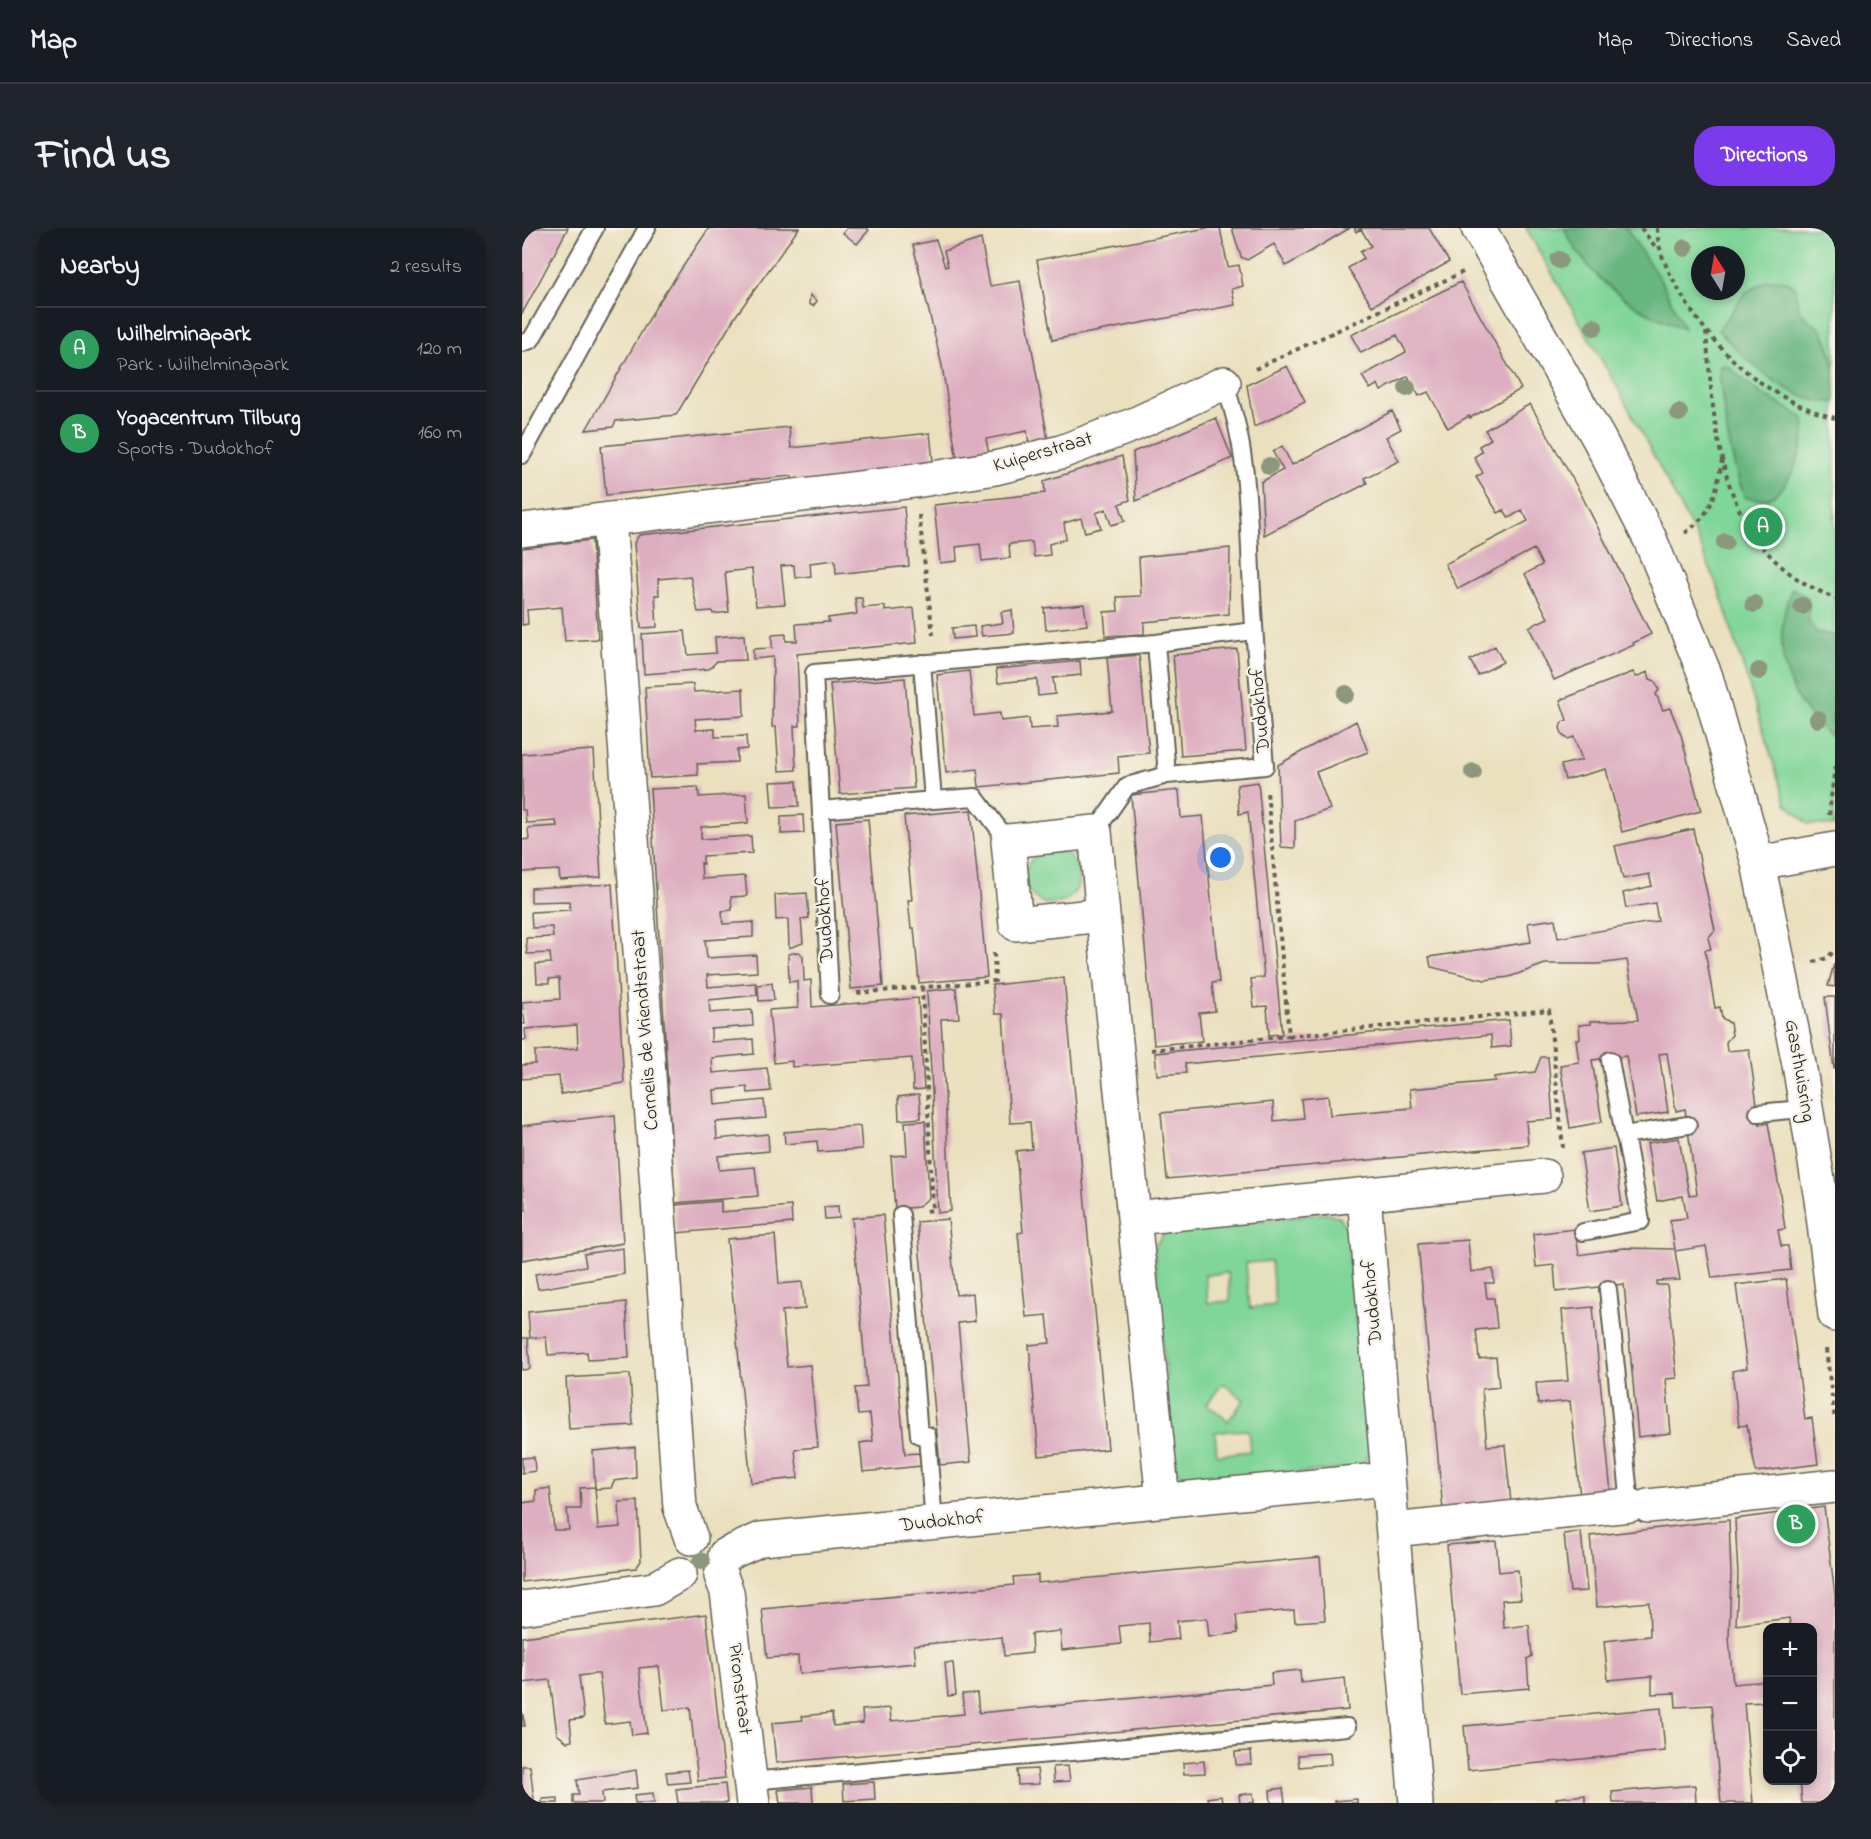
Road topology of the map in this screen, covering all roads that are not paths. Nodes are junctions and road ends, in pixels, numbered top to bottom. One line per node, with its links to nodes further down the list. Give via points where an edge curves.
1 (595, 228): 4 (lane, via 531,340)
2 (647, 228): 6 (lane)
3 (1486, 240): 18 (street, Gasthuisring, via 1650,539 1687,624 1729,753)
4 (522, 343)
5 (1224, 383): 7 (street, Kuiperstraat, via 1133,425 1061,452 995,468); 9 (lane, via 1236,415 1245,460)
6 (522, 455)
7 (609, 519): 8 (street, Kuiperstraat); 39 (street, Cornelis de Vriendtstraat, via 680,1507)
8 (522, 530)
9 (1254, 631): 10 (lane, Dudokhof); 12 (lane, Dudokhof, via 1265,766)
10 (1156, 643): 11 (lane, Dudokhof); 12 (lane)
11 (929, 662): 13 (lane); 14 (lane, Dudokhof, via 814,673)
12 (1167, 775): 15 (lane, via 1127,786)
13 (933, 800): 14 (lane); 16 (lane, via 975,797)
14 (821, 810): 20 (lane, Dudokhof)
15 (1095, 832): 16 (street); 19 (street)
16 (1008, 841): 19 (street, via 1016,924)
17 (1830, 850): 18 (street)
18 (1758, 863): 32 (street, Gasthuisring, via 1799,1064)
19 (1103, 915): 29 (street)
20 (830, 995)
21 (1610, 1060): 25 (lane)
22 (1791, 1110): 23 (lane)
23 (1758, 1113)
24 (1688, 1125): 25 (lane)
25 (1625, 1135): 30 (lane, via 1641,1221)
26 (1544, 1176): 27 (street)
27 (1364, 1196): 29 (street); 33 (street, Dudokhof)
28 (902, 1215): 37 (lane, via 919,1436 927,1435)
29 (1134, 1218): 35 (street)
30 (1582, 1232)
31 (1608, 1289): 36 (lane)
32 (1835, 1315)
33 (1388, 1479): 35 (street, Dudokhof); 38 (street, Dudokhof)
34 (1835, 1486): 36 (street)
35 (1163, 1500): 37 (street, Dudokhof)
36 (1639, 1506): 38 (street)
37 (934, 1523): 40 (street, Dudokhof, via 761,1539)
38 (1393, 1530): 45 (street, Dudokhof)
39 (692, 1538): 40 (street, via 712,1539 720,1546); 41 (street, via 677,1554)
40 (723, 1565): 41 (street, Dudokhof, via 711,1584 699,1586); 44 (street, Pironstraat)
41 (680, 1574): 42 (street, via 654,1589)
42 (522, 1608)
43 (1347, 1727): 44 (lane)
44 (752, 1792)
45 (1416, 1803)

